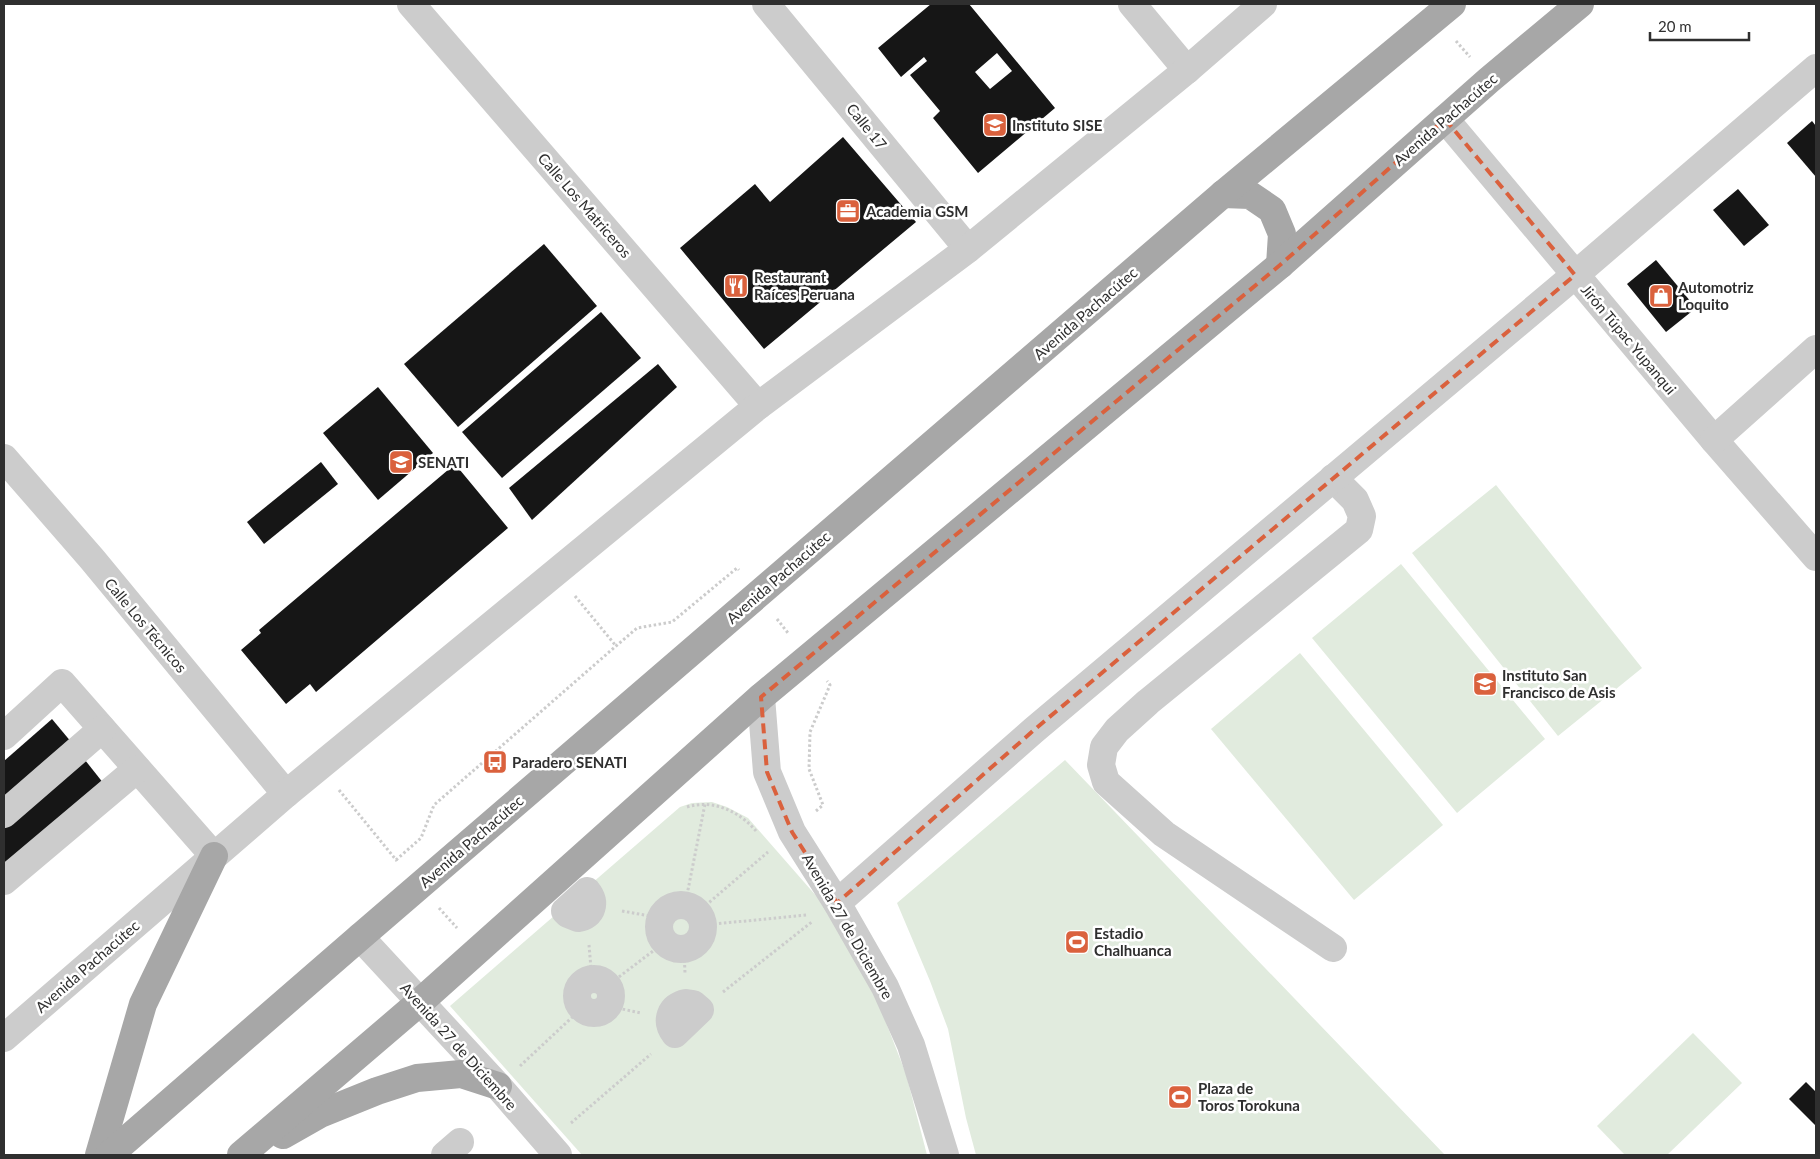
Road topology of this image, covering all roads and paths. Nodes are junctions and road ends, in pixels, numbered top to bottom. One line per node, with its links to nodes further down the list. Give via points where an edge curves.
1 (411, 4): 15 (street, Calle Los Matriceros)
2 (766, 4): 11 (street, Calle 17)
3 (1132, 4): 8 (street)
4 (1263, 4): 8 (street, Avenida Pachacútec)
5 (1452, 4): 10 (main road, Avenida Pachacútec)
6 (1580, 4): 9 (main road, Avenida Pachacútec)
7 (1816, 68): 13 (street)
8 (1187, 70): 11 (street, Avenida Pachacútec)
9 (1445, 119): 12 (main road, Avenida Pachacútec); 13 (street, Jirón Túpac Yupanqui)
10 (1223, 194): 12 (main road, via 1250,195 1272,210 1282,234); 21 (main road, Avenida Pachacútec)
11 (968, 249): 15 (street, Avenida Pachacútec)
12 (1280, 265): 23 (main road, Avenida Pachacútec)
13 (1575, 274): 16 (street, Jirón Túpac Yupanqui); 18 (street)
14 (1816, 349): 16 (street)
15 (758, 406): 20 (street, Avenida Pachacútec)
16 (1714, 440): 19 (street, Jirón Túpac Yupanqui)
17 (4, 458): 29 (street, Calle Los Técnicos)
18 (1333, 478): 40 (street, via 1034,730); 44 (street, via 1355,500 1362,516 1358,530 1117,730 1104,747 1101,765 1106,782 1164,834)
19 (1816, 557)
20 (556, 573): 22 (path); 27 (street, Avenida Pachacútec)
21 (758, 594): 22 (path, via 737,568 672,622 638,628); 23 (path); 38 (main road, Avenida Pachacútec)
22 (616, 646): 36 (path, via 434,805 421,838)
23 (808, 657): 24 (main road, Avenida Pachacútec); 33 (path, via 830,685 810,732 809,769 823,806)
24 (761, 697): 33 (street, Avenida 27 de Diciembre, via 767,772); 45 (main road, Avenida Pachacútec)
25 (102, 729): 26 (street, via 62,683); 28 (street); 32 (street)
26 (4, 736)
27 (320, 766): 29 (street, Avenida Pachacútec); 36 (path)
28 (137, 769): 35 (street); 37 (street)
29 (286, 794): 35 (street, Avenida Pachacútec)
30 (705, 804): 31 (path); 34 (path, via 714,804 746,820); 41 (path)
31 (681, 809)
32 (4, 814)
33 (792, 832): 40 (street, Avenida 27 de Diciembre); 41 (path)
34 (759, 834)
35 (214, 856): 51 (street, Avenida Pachacútec); 54 (main road, via 143,1004)
36 (396, 860): 38 (path)
37 (4, 881)
38 (419, 886): 43 (main road, Avenida Pachacútec); 45 (path)
39 (593, 906): 42 (path)
40 (830, 908): 41 (path); 49 (path); 59 (street, Avenida 27 de Diciembre, via 885,987 911,1045)
41 (696, 914): 42 (street, via 671,907 665,912); 42 (street, via 701,938 691,948 679,950 668,946)
42 (663, 930): 46 (path)
43 (360, 937): 47 (street, Avenida 27 de Diciembre); 55 (main road, Avenida Pachacútec)
44 (1333, 948)
45 (477, 951): 47 (main road, Avenida Pachacútec)
46 (607, 986): 48 (street, via 611,996 604,1010 590,1013)
47 (420, 1002): 52 (street, Avenida 27 de Diciembre); 56 (main road, Avenida Pachacútec)
48 (582, 1008): 52 (path)
49 (700, 1010): 50 (street)
50 (675, 1034): 53 (path)
51 (4, 1038)
52 (498, 1086): 57 (main road, via 461,1074 417,1078 320,1114); 58 (street, Avenida 27 de Diciembre)
53 (564, 1129)
54 (99, 1155)
55 (109, 1155)
56 (241, 1155)
57 (246, 1155)
58 (558, 1155)
59 (945, 1155)

